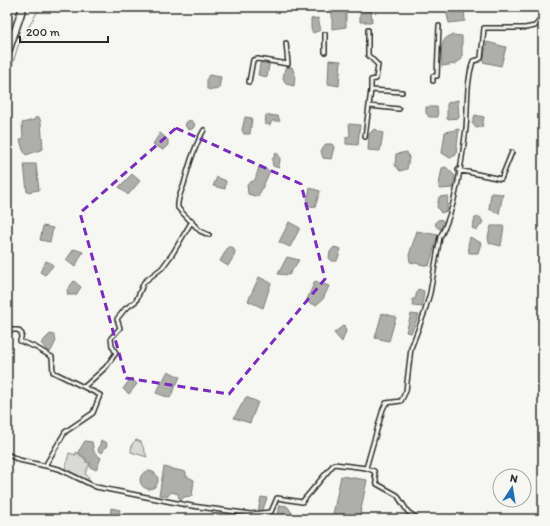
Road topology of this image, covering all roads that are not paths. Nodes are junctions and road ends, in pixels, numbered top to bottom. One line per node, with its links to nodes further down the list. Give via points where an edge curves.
1 (23, 7): 8 (highway)
2 (543, 16): 18 (street, via 535,26 484,28 481,58 473,61 470,70 466,127)
3 (439, 26): 9 (street, via 437,76 433,76)
4 (368, 30): 11 (street, via 368,55 378,65 376,79 371,80)
5 (325, 34): 7 (street)
6 (286, 43): 10 (street, via 288,64 253,60)
7 (325, 52)
8 (7, 55)
9 (433, 81)
10 (249, 82)
11 (371, 90): 12 (street); 13 (street)
12 (402, 92)
13 (369, 106): 14 (street); 16 (street)
14 (399, 110)
15 (204, 130): 19 (street, via 192,155 177,199 178,208)
16 (365, 137)
17 (512, 152): 18 (street, via 501,179)
18 (458, 170): 25 (street, via 452,205 440,237 424,314 411,348 406,391 401,401 386,403)
19 (192, 221): 20 (street, via 200,231); 22 (street, via 162,268 144,282 136,301 117,319 120,328 111,338 116,353 106,367)
20 (209, 235)
21 (7, 334): 22 (street, via 15,329 21,332 20,341 52,357 53,372)
22 (84, 387): 24 (street, via 100,395 93,413 65,432)
23 (7, 454): 24 (street, via 19,460)
24 (45, 466): 25 (street, via 64,471 96,487 192,506 259,514 271,512 277,498 303,501 334,464)
25 (366, 468): 26 (street, via 374,471 377,484 397,495 408,512)
26 (418, 519)

